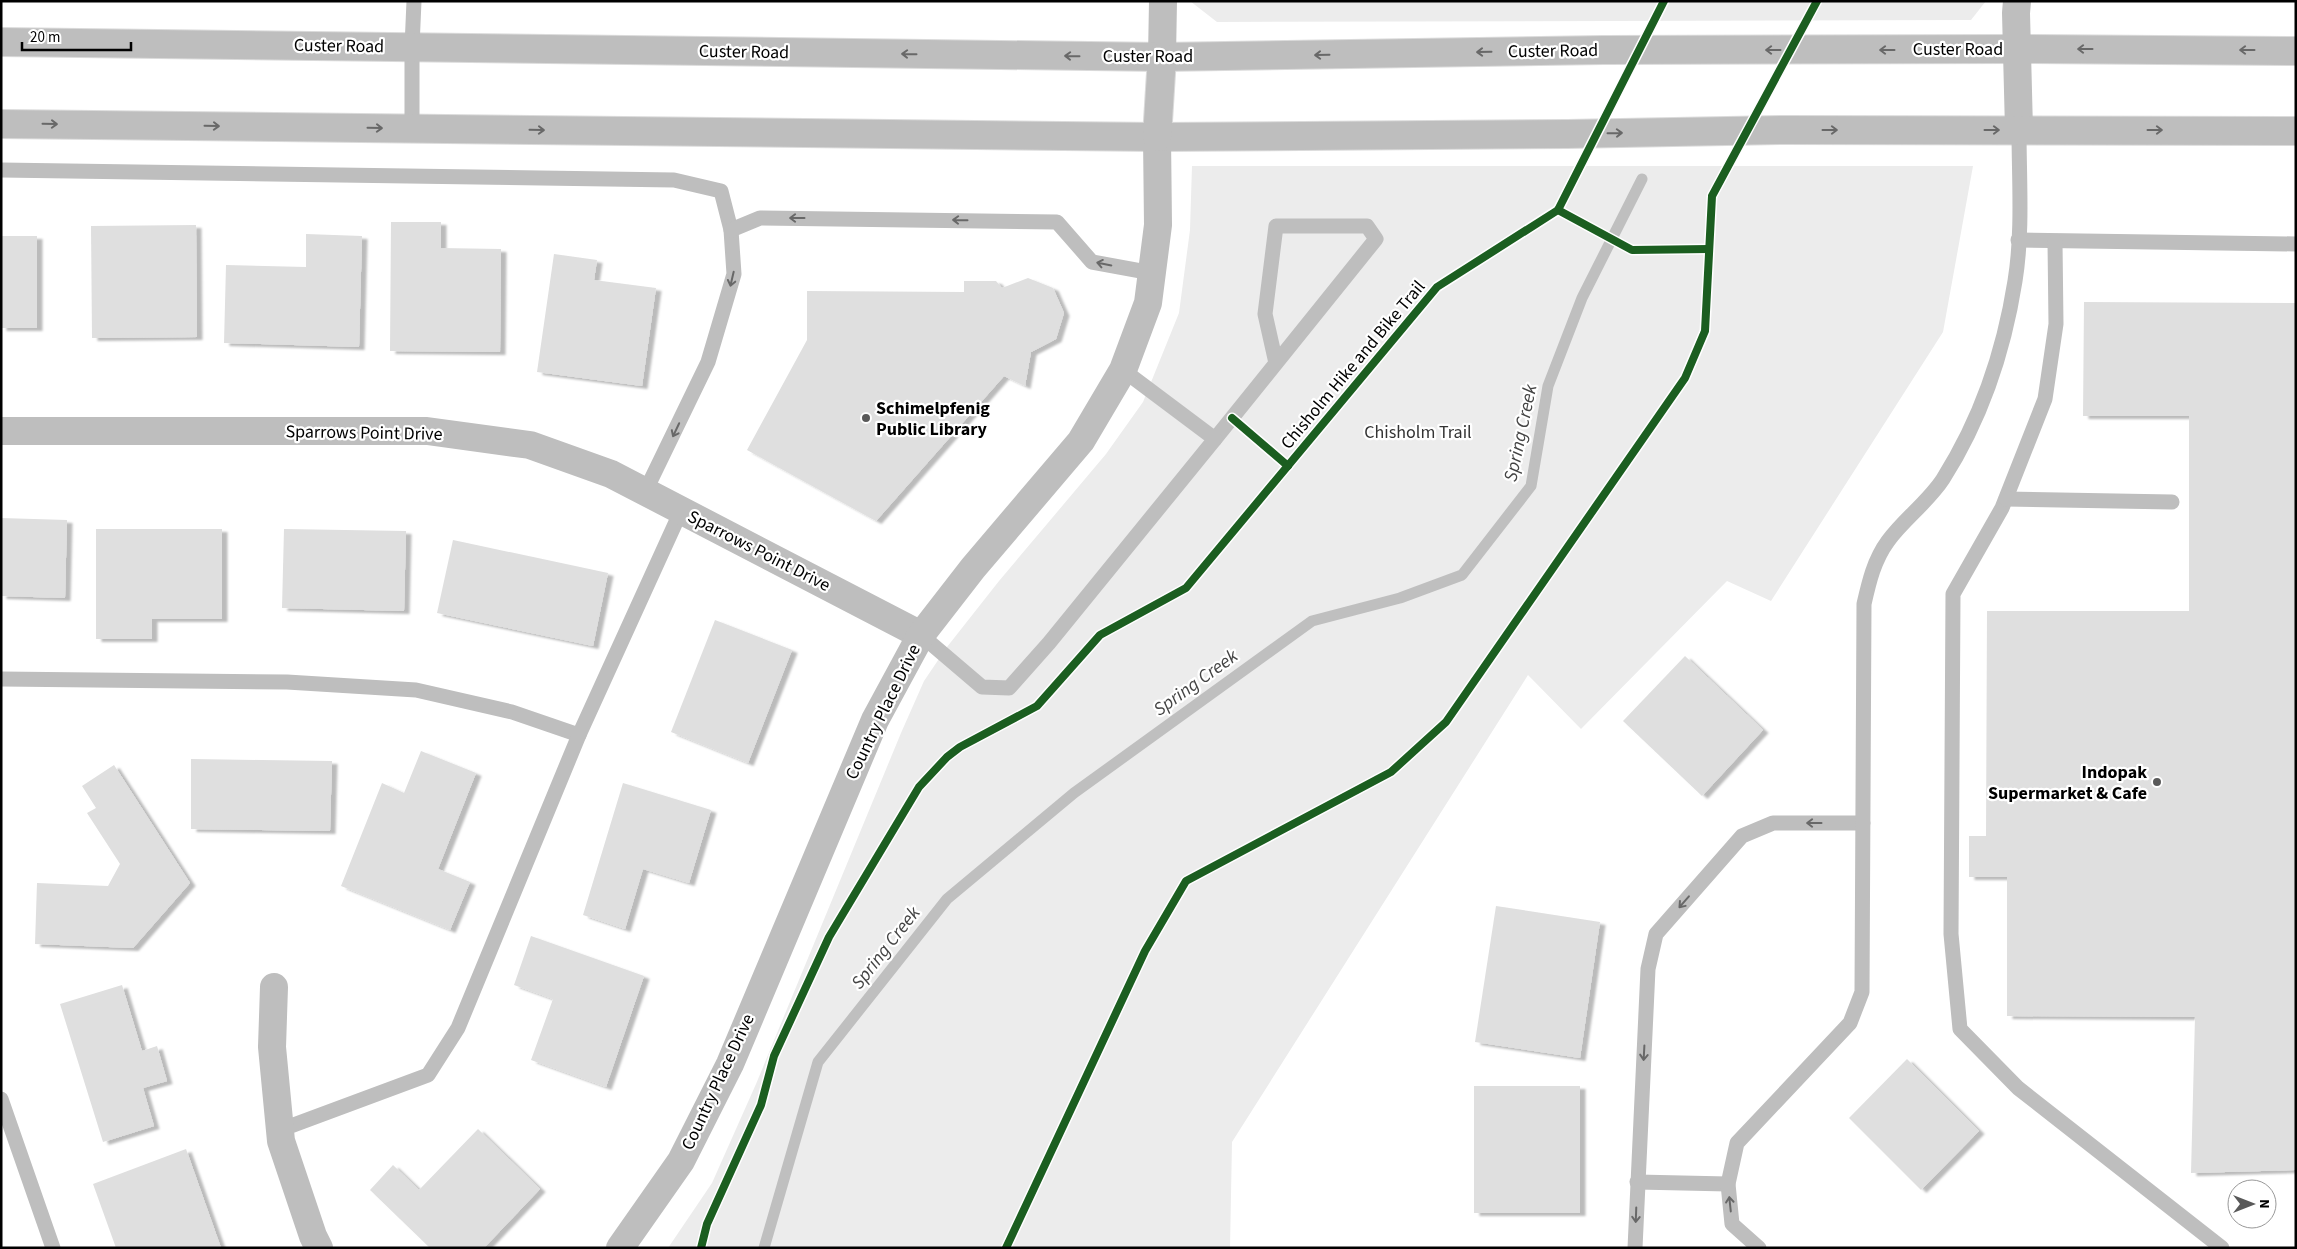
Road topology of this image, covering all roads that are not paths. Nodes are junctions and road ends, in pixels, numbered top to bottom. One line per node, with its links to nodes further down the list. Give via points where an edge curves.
1 (414, 1): 5 (lane)
2 (1163, 1): 8 (main road, Country Place Drive)
3 (2017, 1): 6 (main road)
4 (1, 42): 5 (main road, Custer Road)
5 (412, 47): 8 (main road, Custer Road, one-way to 5); 10 (lane)
6 (2018, 49): 7 (main road, Custer Road, one-way to 6); 8 (main road, Custer Road, one-way to 8, via 1603,50); 11 (main road)
7 (2296, 51)
8 (1162, 57): 13 (main road, Country Place Drive)
9 (1, 124): 10 (main road, one-way to 10)
10 (412, 128): 13 (main road, one-way to 13)
11 (2019, 130): 12 (main road, one-way to 12); 13 (main road, one-way to 11); 16 (lane)
12 (2296, 131)
13 (1157, 137): 19 (main road, Country Place Drive, via 1158,225)
14 (1, 170): 15 (lane, via 674,180 722,190)
15 (731, 230): 19 (lane, one-way to 15, via 1092,262 1058,222 760,218); 24 (lane, one-way to 24, via 734,274 708,362)
16 (2018, 240): 17 (lane); 31 (lane, via 2015,281 1993,374 1975,421 1942,480 1887,542 1872,571 1864,604)
17 (2054, 242): 18 (lane); 25 (lane, via 2056,324 2045,398)
18 (2296, 244)
19 (1152, 273): 21 (main road, Country Place Drive, via 1148,303)
20 (1276, 363): 20 (lane, via 1376,239 1367,226 1276,226 1264,314); 23 (lane)
21 (1124, 370): 23 (lane); 28 (main road, Country Place Drive, via 1081,441)
22 (1, 431): 24 (main road, Sparrows Point Drive, via 427,431 530,445 611,474)
23 (1215, 439): 28 (lane, via 1009,688 982,686)
24 (645, 492): 27 (main road, Sparrows Point Drive)
25 (2006, 499): 26 (lane); 42 (lane, via 1953,594 1951,934 1960,1029 2018,1088)
26 (2172, 502)
27 (681, 511): 28 (main road, Sparrows Point Drive); 30 (lane)
28 (921, 634): 39 (main road, Country Place Drive, via 875,720 730,1064 681,1161)
29 (1, 679): 30 (lane, via 287,682 416,690 512,712)
30 (579, 735): 34 (lane, via 458,1028 428,1075)
31 (1863, 823): 35 (lane, one-way to 35, via 1773,823 1742,836 1656,934 1648,969); 36 (lane, via 1862,992 1850,1022 1737,1143)
32 (274, 987): 34 (main road, via 272,1047)
33 (1, 1099): 37 (lane)
34 (280, 1130): 38 (main road, via 281,1141)
35 (1637, 1182): 36 (lane); 40 (lane, one-way to 40)
36 (1728, 1184): 41 (lane, one-way to 36, via 1732,1224)
37 (53, 1248)
38 (319, 1248)
39 (620, 1248)
40 (1635, 1248)
41 (1759, 1248)
42 (2222, 1248)

